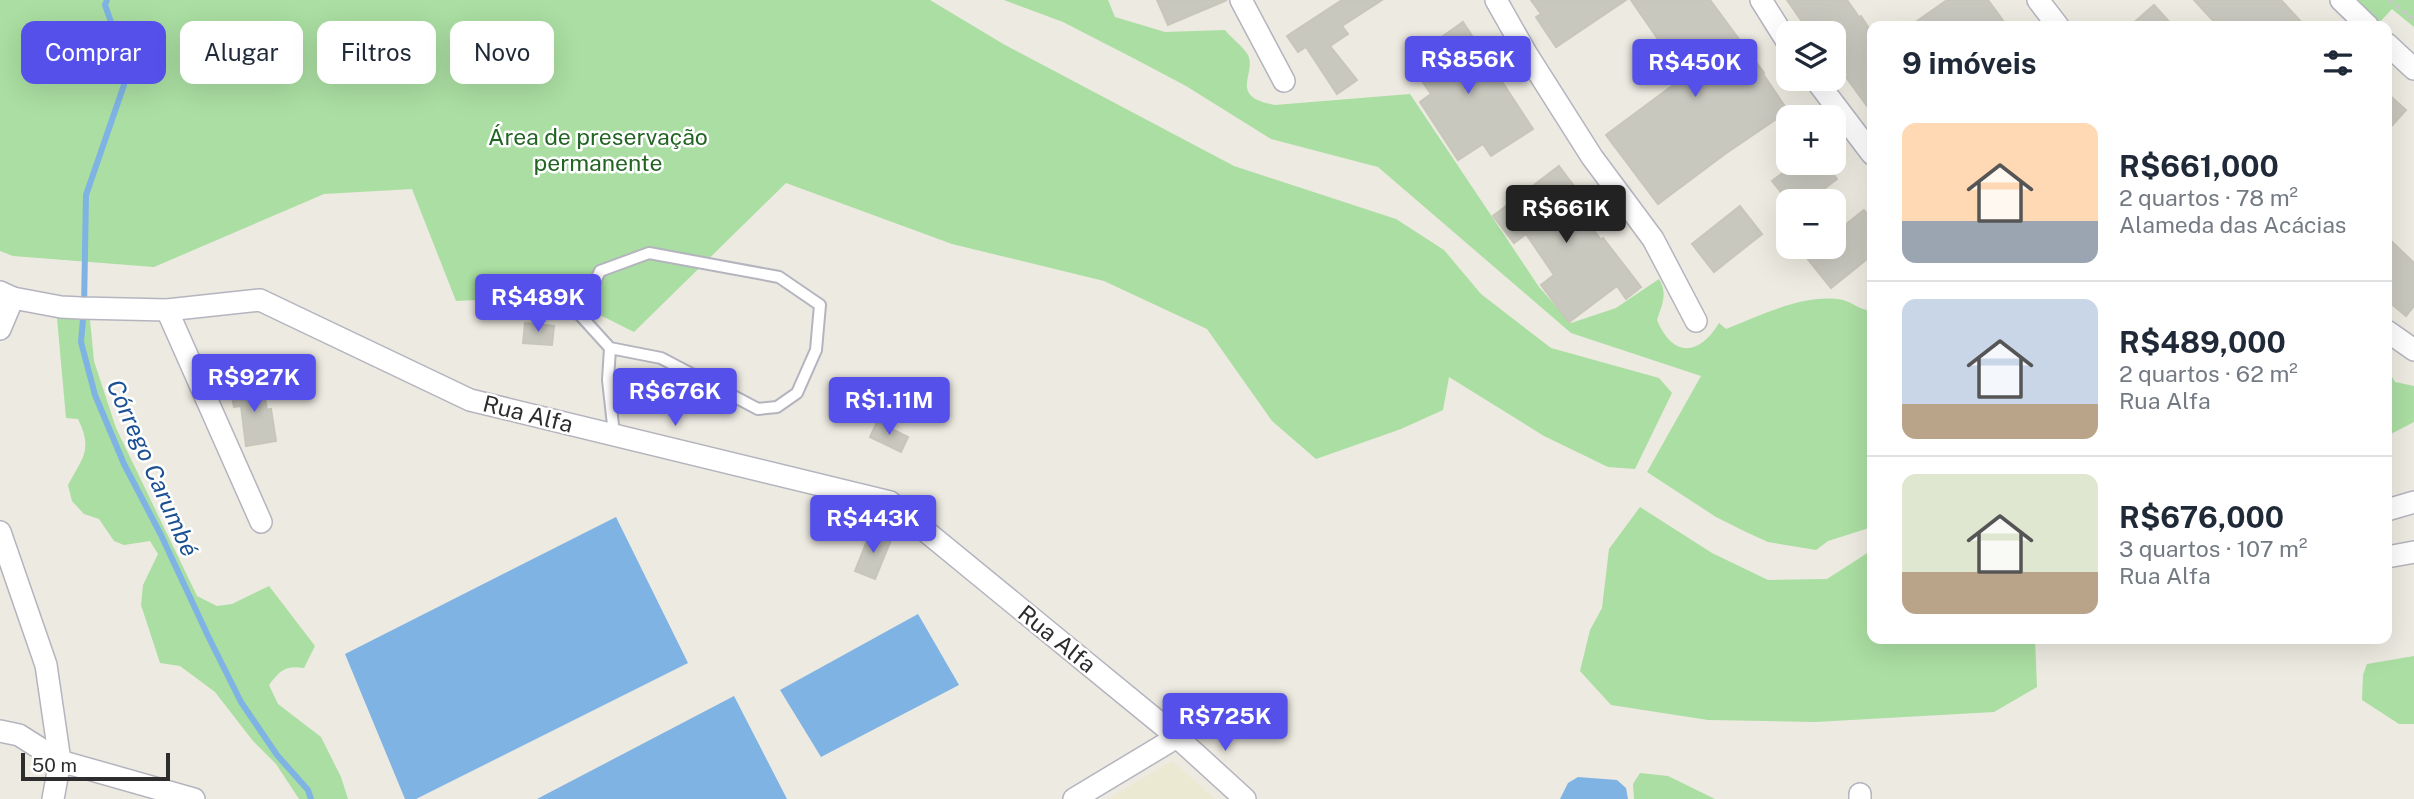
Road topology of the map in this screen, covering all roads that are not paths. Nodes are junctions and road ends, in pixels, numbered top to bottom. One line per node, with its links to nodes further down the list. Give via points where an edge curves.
1 (1241, 0): 11 (street)
2 (1496, 0): 16 (street, via 1592,157 1653,239)
3 (1760, 0): 8 (street)
4 (2038, 0): 6 (street)
5 (2341, 0): 7 (street)
6 (2054, 21)
7 (2363, 21)
8 (1776, 25)
9 (2392, 49): 10 (street)
10 (2414, 69)
11 (1284, 81)
12 (1824, 91): 13 (street)
13 (1867, 147)
14 (6, 295): 15 (street, Rua Alfa, via 61,307); 17 (street)
15 (167, 310): 21 (street, Rua Alfa, via 260,300 470,400); 24 (street)
16 (1696, 321)
17 (0, 329)
18 (2392, 335): 20 (street)
19 (610, 348): 19 (lane, via 661,358 758,409 777,407 797,393 816,350 820,305 779,276 649,253 600,271 580,315); 21 (lane)
20 (2414, 350)
21 (614, 434): 29 (street, Rua Alfa, via 890,502)
22 (2414, 502): 23 (street)
23 (2392, 509)
24 (261, 522)
25 (2, 540): 30 (street, via 46,665)
26 (2414, 552): 27 (street)
27 (2392, 555)
28 (0, 731): 30 (street, via 19,735)
29 (1177, 737): 33 (street); 34 (street, Rua Alfa)
30 (60, 761): 31 (street); 32 (street)
31 (53, 799)
32 (194, 799)
33 (1074, 799)
34 (1245, 799)

